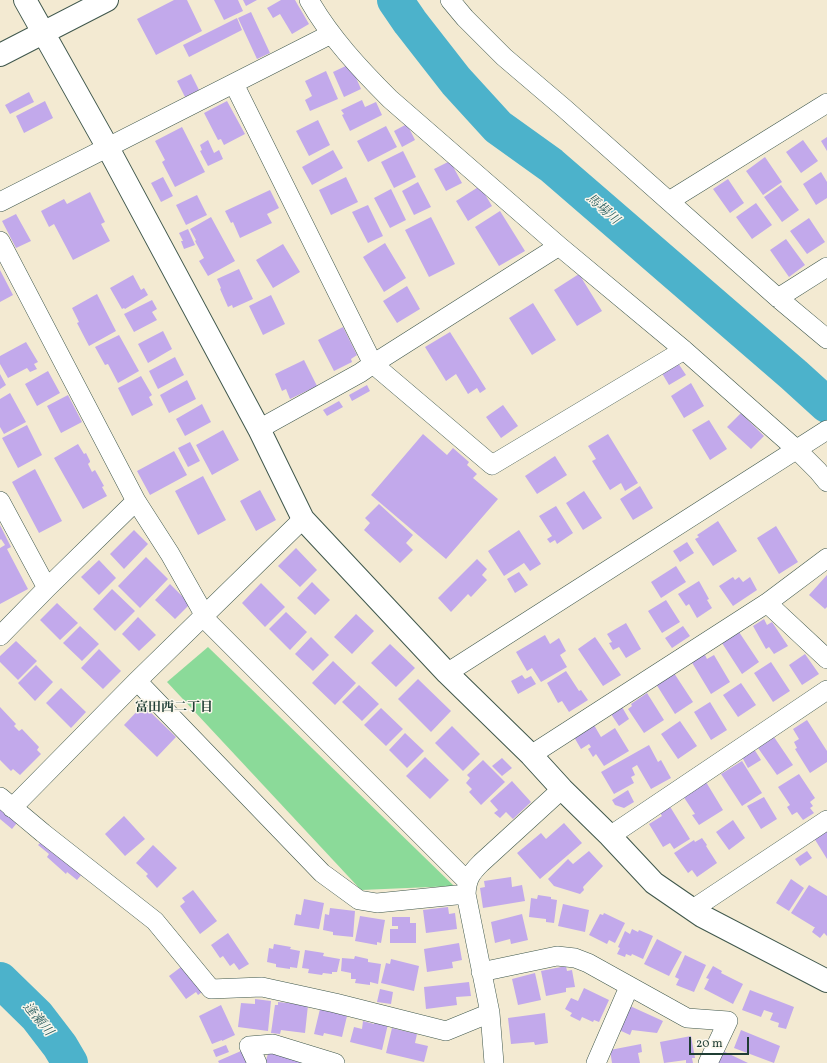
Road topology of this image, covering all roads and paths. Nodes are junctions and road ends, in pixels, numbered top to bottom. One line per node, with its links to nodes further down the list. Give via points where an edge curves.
1 (24, 0): 5 (street)
2 (107, 0): 5 (street)
3 (309, 0): 6 (street)
4 (450, 0): 11 (street, via 504,57)
5 (43, 34): 7 (street); 10 (street)
6 (331, 34): 8 (street); 14 (street, via 390,99)
7 (0, 55)
8 (234, 84): 10 (street); 19 (street)
9 (827, 103): 11 (street)
10 (108, 148): 12 (street); 20 (street)
11 (669, 201): 16 (street)
12 (0, 202)
13 (0, 241): 25 (street)
14 (559, 246): 18 (street); 19 (street)
15 (827, 267): 16 (street)
16 (778, 298): 17 (street)
17 (827, 339)
18 (684, 350): 19 (street, via 492,465); 22 (street)
19 (373, 364): 20 (street)
20 (259, 429): 26 (street)
21 (827, 430): 22 (street)
22 (804, 445): 23 (street); 33 (street)
23 (827, 482)
24 (0, 501): 28 (street)
25 (136, 501): 28 (street); 30 (street, via 170,554)
26 (303, 519): 30 (street); 33 (street)
27 (827, 558): 29 (street)
28 (47, 588): 31 (street)
29 (767, 603): 32 (street); 36 (street)
30 (204, 615): 34 (street); 41 (street)
31 (0, 636)
32 (827, 659)
33 (447, 673): 36 (street)
34 (137, 681): 38 (street); 41 (street, via 322,873 359,900 377,903)
35 (827, 690): 40 (street)
36 (531, 755): 37 (street)
37 (562, 789): 40 (street); 41 (street, via 472,872)
38 (6, 802): 46 (street, via 155,921 211,989 262,987 446,1031)
39 (827, 820): 42 (street)
40 (610, 836): 42 (street, via 654,883)
41 (467, 888): 43 (street)
42 (692, 909): 44 (street)
43 (482, 972): 45 (street, via 558,956 588,963); 46 (street)
44 (827, 981)
45 (629, 986): 50 (street); 51 (street, via 687,1018 728,1021)
46 (490, 1013): 49 (street)
47 (257, 1063): 48 (street, via 250,1046 273,1044)
48 (335, 1063)
49 (494, 1063)
50 (596, 1063)
51 (708, 1063)

